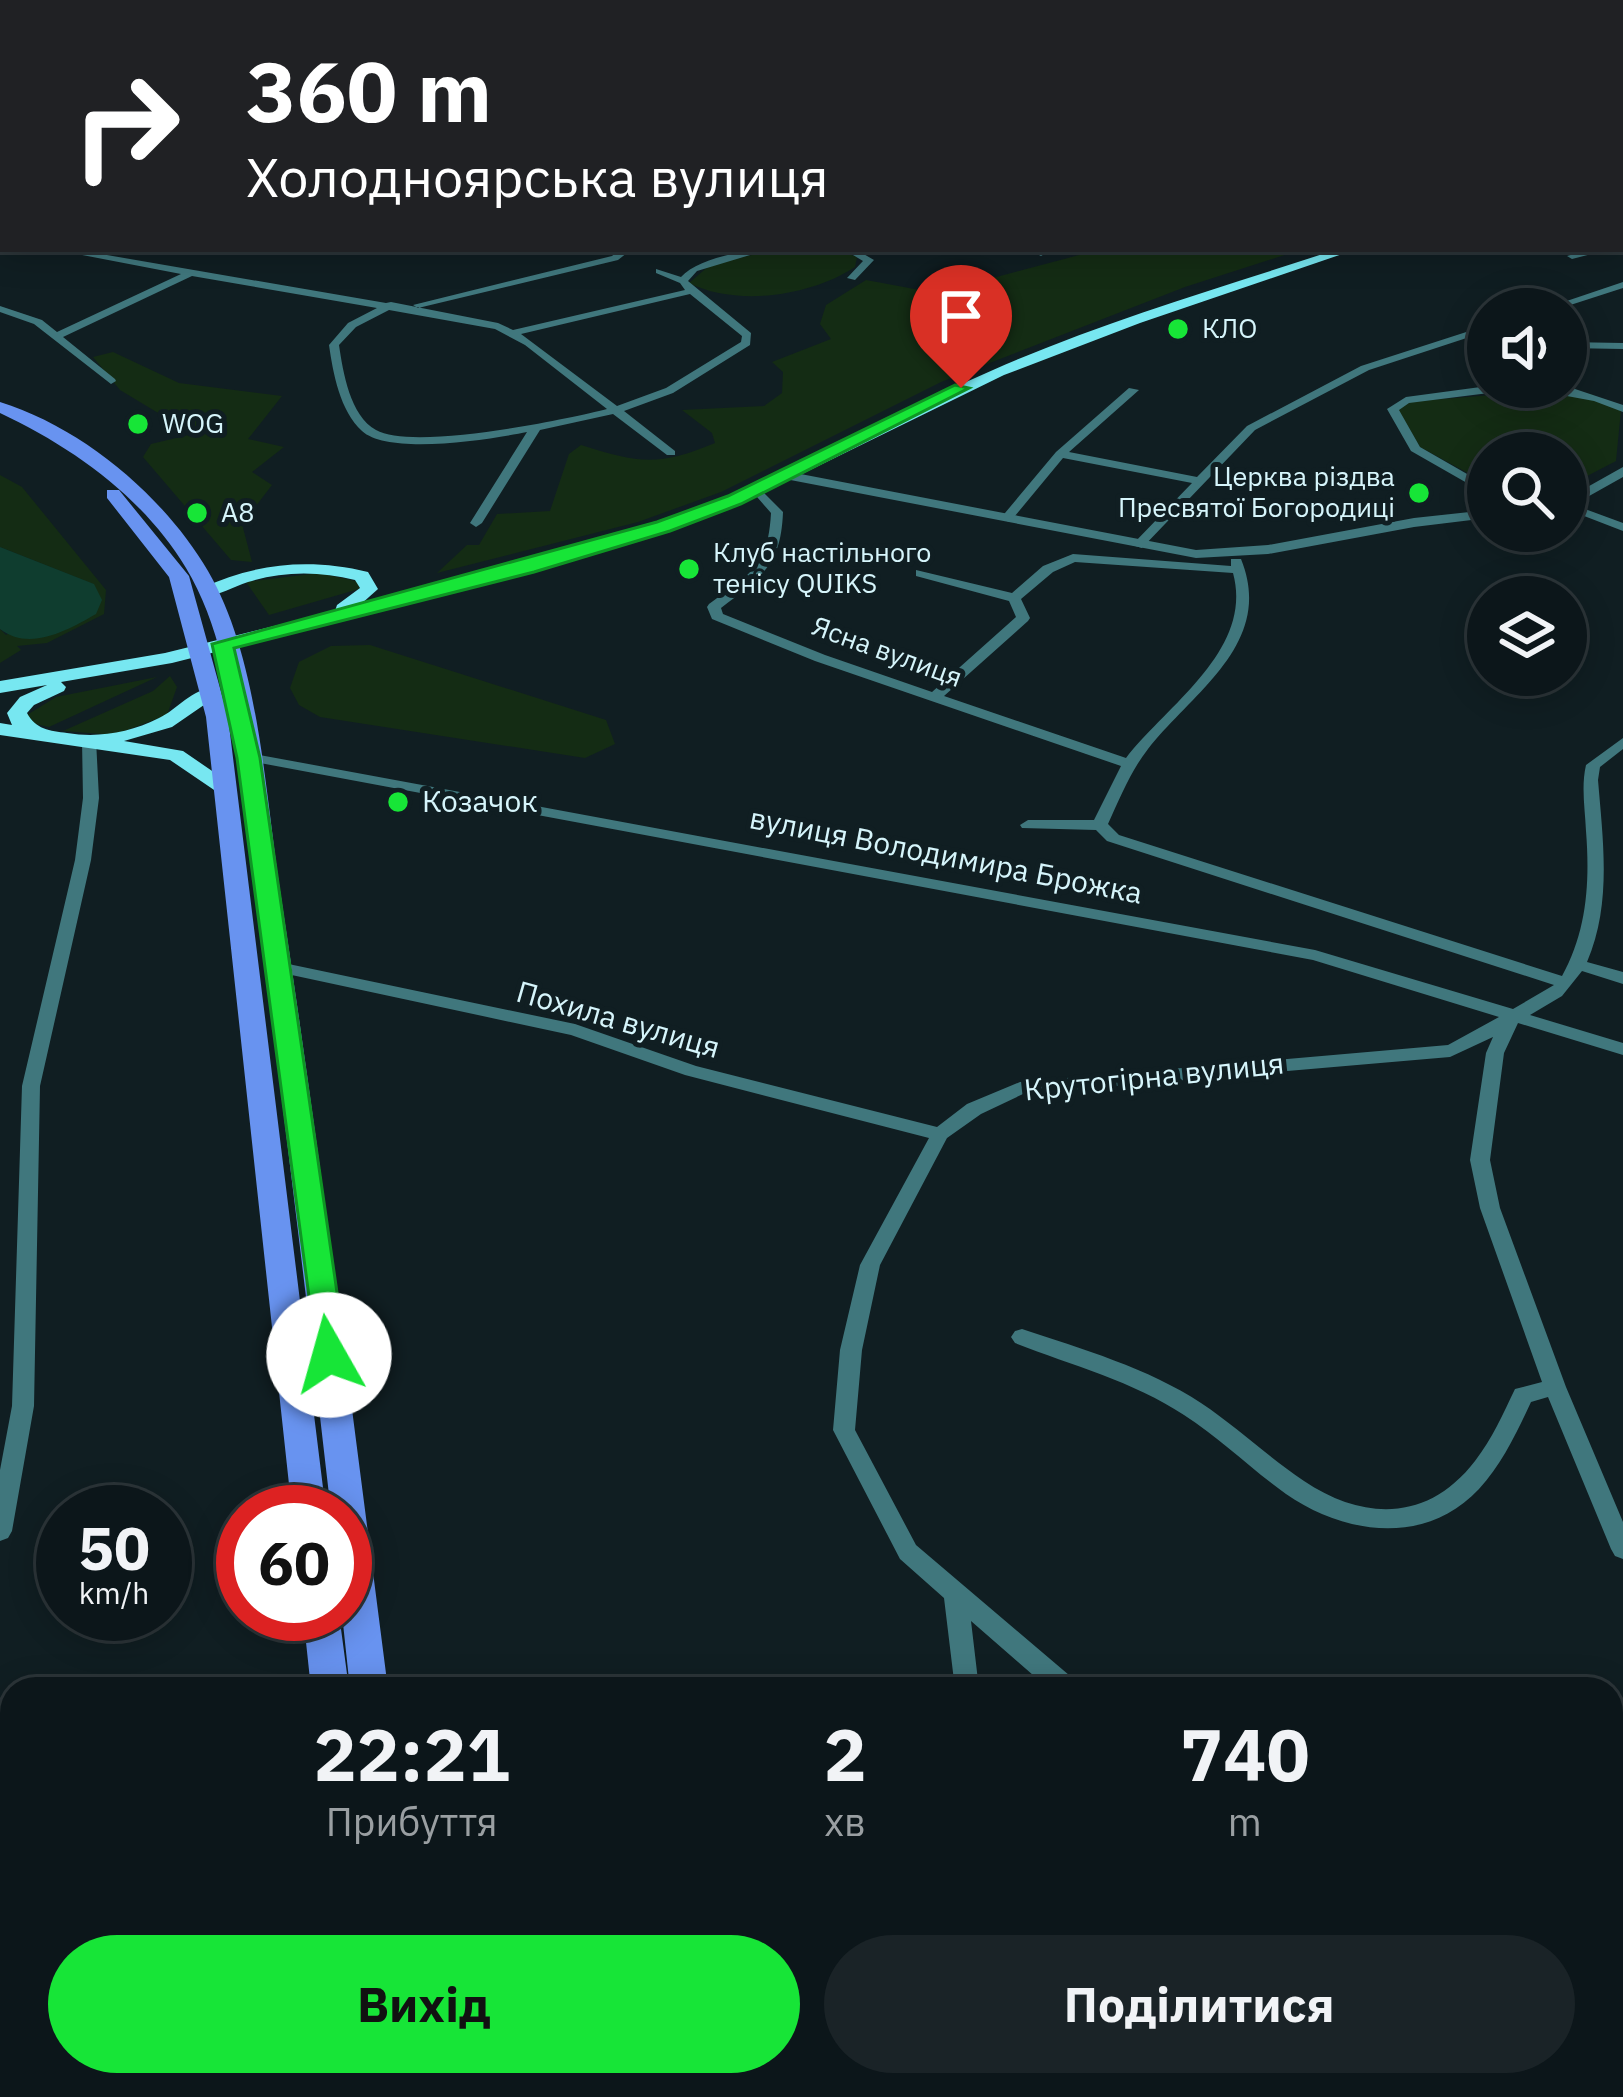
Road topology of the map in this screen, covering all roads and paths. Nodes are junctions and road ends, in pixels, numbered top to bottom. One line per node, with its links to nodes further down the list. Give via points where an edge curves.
1 (75, 252): 8 (street)
2 (623, 252): 15 (street)
3 (754, 252): 11 (street, via 694,269)
4 (865, 252): 10 (street, via 868,266)
5 (1342, 252): 32 (main road, via 999,372)
6 (1591, 252): 7 (street)
7 (1572, 256)
8 (194, 271): 14 (street); 19 (street)
9 (658, 271): 11 (street)
10 (852, 278)
11 (688, 286): 17 (street); 25 (street, via 747,334 746,343 654,398)
12 (1623, 286): 13 (street)
13 (1587, 297)
14 (391, 305): 15 (street); 28 (street, via 334,346 359,424 375,435 426,442)
15 (407, 307): 17 (street)
16 (0, 309): 19 (street)
17 (513, 333): 25 (street)
18 (1467, 334): 34 (street, via 1386,359 1284,409 1227,447)
19 (55, 337): 22 (street)
20 (1587, 345): 21 (street)
21 (1623, 346)
22 (111, 381)
23 (1132, 389): 30 (street)
24 (0, 407): 45 (main road, via 80,446 126,482)
25 (611, 408): 28 (street); 29 (street)
26 (1623, 409): 33 (street, via 1592,392 1539,389 1406,400 1393,409 1414,448)
27 (0, 422): 49 (main road, via 97,478 124,506 179,576)
28 (538, 424): 40 (street)
29 (671, 453)
30 (1060, 454): 34 (street); 39 (street)
31 (1623, 471): 36 (street)
32 (785, 475): 35 (main road); 39 (street)
33 (1467, 479)
34 (1197, 480): 42 (street)
35 (757, 490): 47 (main road, via 527,568); 53 (street, Ясна вулиця, via 777,512 768,566 712,612)
36 (1587, 493)
37 (1587, 513): 41 (street)
38 (1467, 516): 43 (street, via 1401,522)
39 (1006, 519): 42 (street)
40 (476, 523)
41 (1623, 527)
42 (1138, 545): 43 (street)
43 (1235, 562): 46 (street, via 1073,558); 59 (street, via 1249,592 1239,634)
44 (922, 573): 46 (street)
45 (208, 592): 47 (main road, via 267,571 362,576 369,590 363,598); 48 (main road)
46 (1014, 598): 53 (street, via 1023,618)
47 (320, 621): 48 (main road)
48 (223, 644): 49 (main road); 58 (main road)
49 (199, 650): 50 (main road); 52 (main road)
50 (100, 672): 51 (main road); 55 (main road, via 27,701 17,712 21,724)
51 (0, 687)
52 (210, 692): 56 (main road, via 165,723); 60 (main road)
53 (933, 698): 59 (street, Ясна вулиця)
54 (1, 730): 55 (main road)
55 (39, 734): 56 (main road)
56 (95, 741): 60 (main road, via 176,755); 73 (street, via 83,860 31,1086 23,1406)
57 (1623, 742): 63 (street, Крутогірна вулиця, via 1593,765 1596,898)
58 (248, 758): 64 (main road); 67 (street, вулиця Володимира Брожка, via 1315,956)
59 (1129, 764): 62 (street)
60 (227, 790): 72 (main road)
61 (1028, 825): 62 (street)
62 (1100, 825): 66 (street, via 1113,838)
63 (1576, 964): 65 (street); 66 (street, Крутогірна вулиця)
64 (279, 967): 69 (street, Похила вулиця, via 574,1030 691,1071); 78 (main road)
65 (1623, 978)
66 (1566, 982): 67 (street, Крутогірна вулиця)
67 (1512, 1017): 68 (street, вулиця Володимира Брожка); 69 (street, Крутогірна вулиця, via 1483,1041 1450,1051 1019,1088); 71 (street, via 1495,1053 1480,1160)
68 (1623, 1049)
69 (940, 1134): 75 (street, Крутогірна вулиця, via 870,1265 844,1430 908,1552)
70 (1022, 1337): 71 (street, via 1191,1408 1309,1495 1346,1516 1387,1525 1445,1508 1482,1470 1523,1395)
71 (1555, 1388): 74 (street)
72 (306, 1485)
73 (0, 1531)
74 (1623, 1549)
75 (956, 1596): 79 (street); 80 (street, Крутогірна вулиця)
76 (324, 1641): 77 (main road)
77 (329, 1677)
78 (368, 1677)
79 (966, 1677)
80 (1053, 1677)

